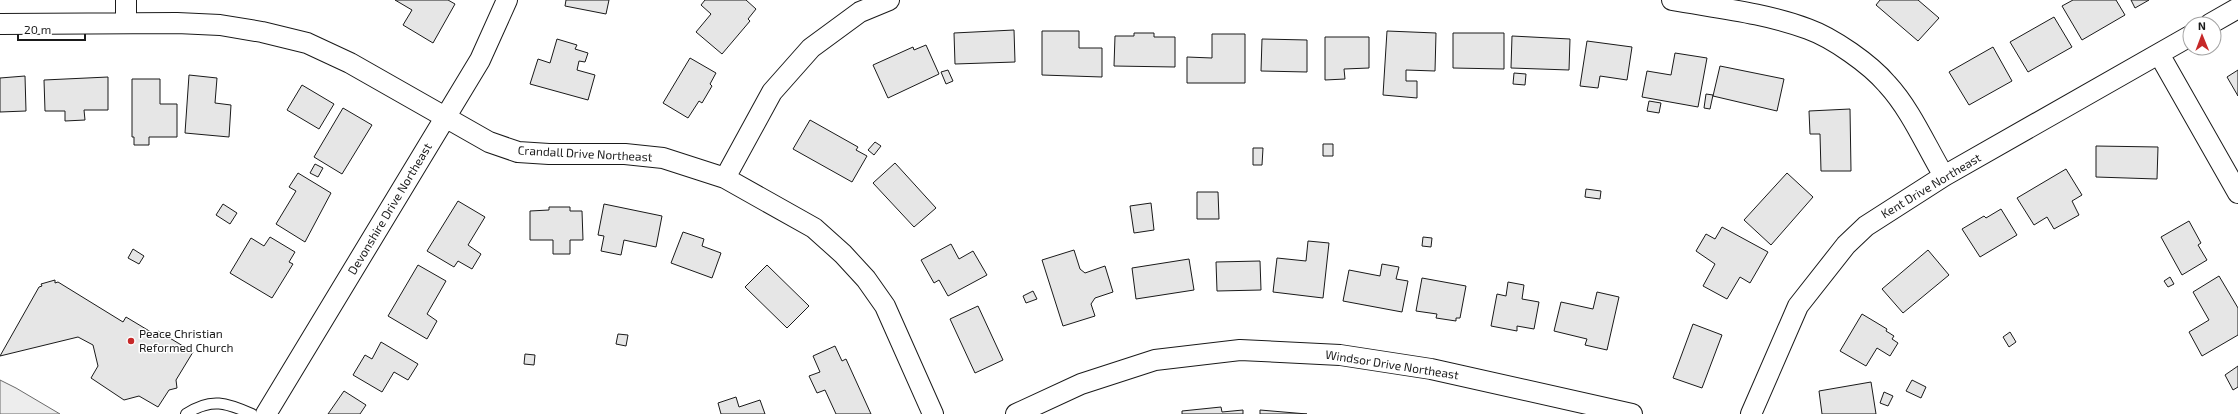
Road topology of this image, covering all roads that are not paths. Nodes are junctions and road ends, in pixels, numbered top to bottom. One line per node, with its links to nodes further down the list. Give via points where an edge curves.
1 (126, 0): 7 (street)
2 (507, 0): 11 (street, Devonshire Drive Northeast, via 480,60)
3 (889, 0): 13 (street, via 860,12 811,48 772,92)
4 (1672, 0): 12 (street, via 1755,14 1809,29 1863,60 1888,84)
5 (2238, 8): 6 (street)
6 (2222, 17)
7 (126, 22): 8 (street, Crandall Drive Northeast); 11 (street, Crandall Drive Northeast, via 220,25 308,43 350,63)
8 (0, 24)
9 (2182, 41): 10 (street, Kent Drive Northeast)
10 (2159, 54): 12 (street, Kent Drive Northeast); 14 (street)
11 (445, 118): 13 (street, Crandall Drive Northeast, via 489,142 518,152 625,154 663,158); 17 (street, Devonshire Drive Northeast)
12 (1944, 176): 21 (street, Kent Drive Northeast, via 1866,226 1846,245 1798,306)
13 (725, 178): 18 (street, Crandall Drive Northeast, via 814,228 866,279 885,306)
14 (2238, 194)
15 (186, 414): 16 (lane, via 196,407 213,403 229,404)
16 (252, 414)
17 (266, 414)
18 (933, 414)
19 (1016, 414): 20 (street, Windsor Drive Northeast, via 1081,384 1156,360 1240,350 1340,355 1431,369)
20 (1632, 414)
21 (1751, 414)

